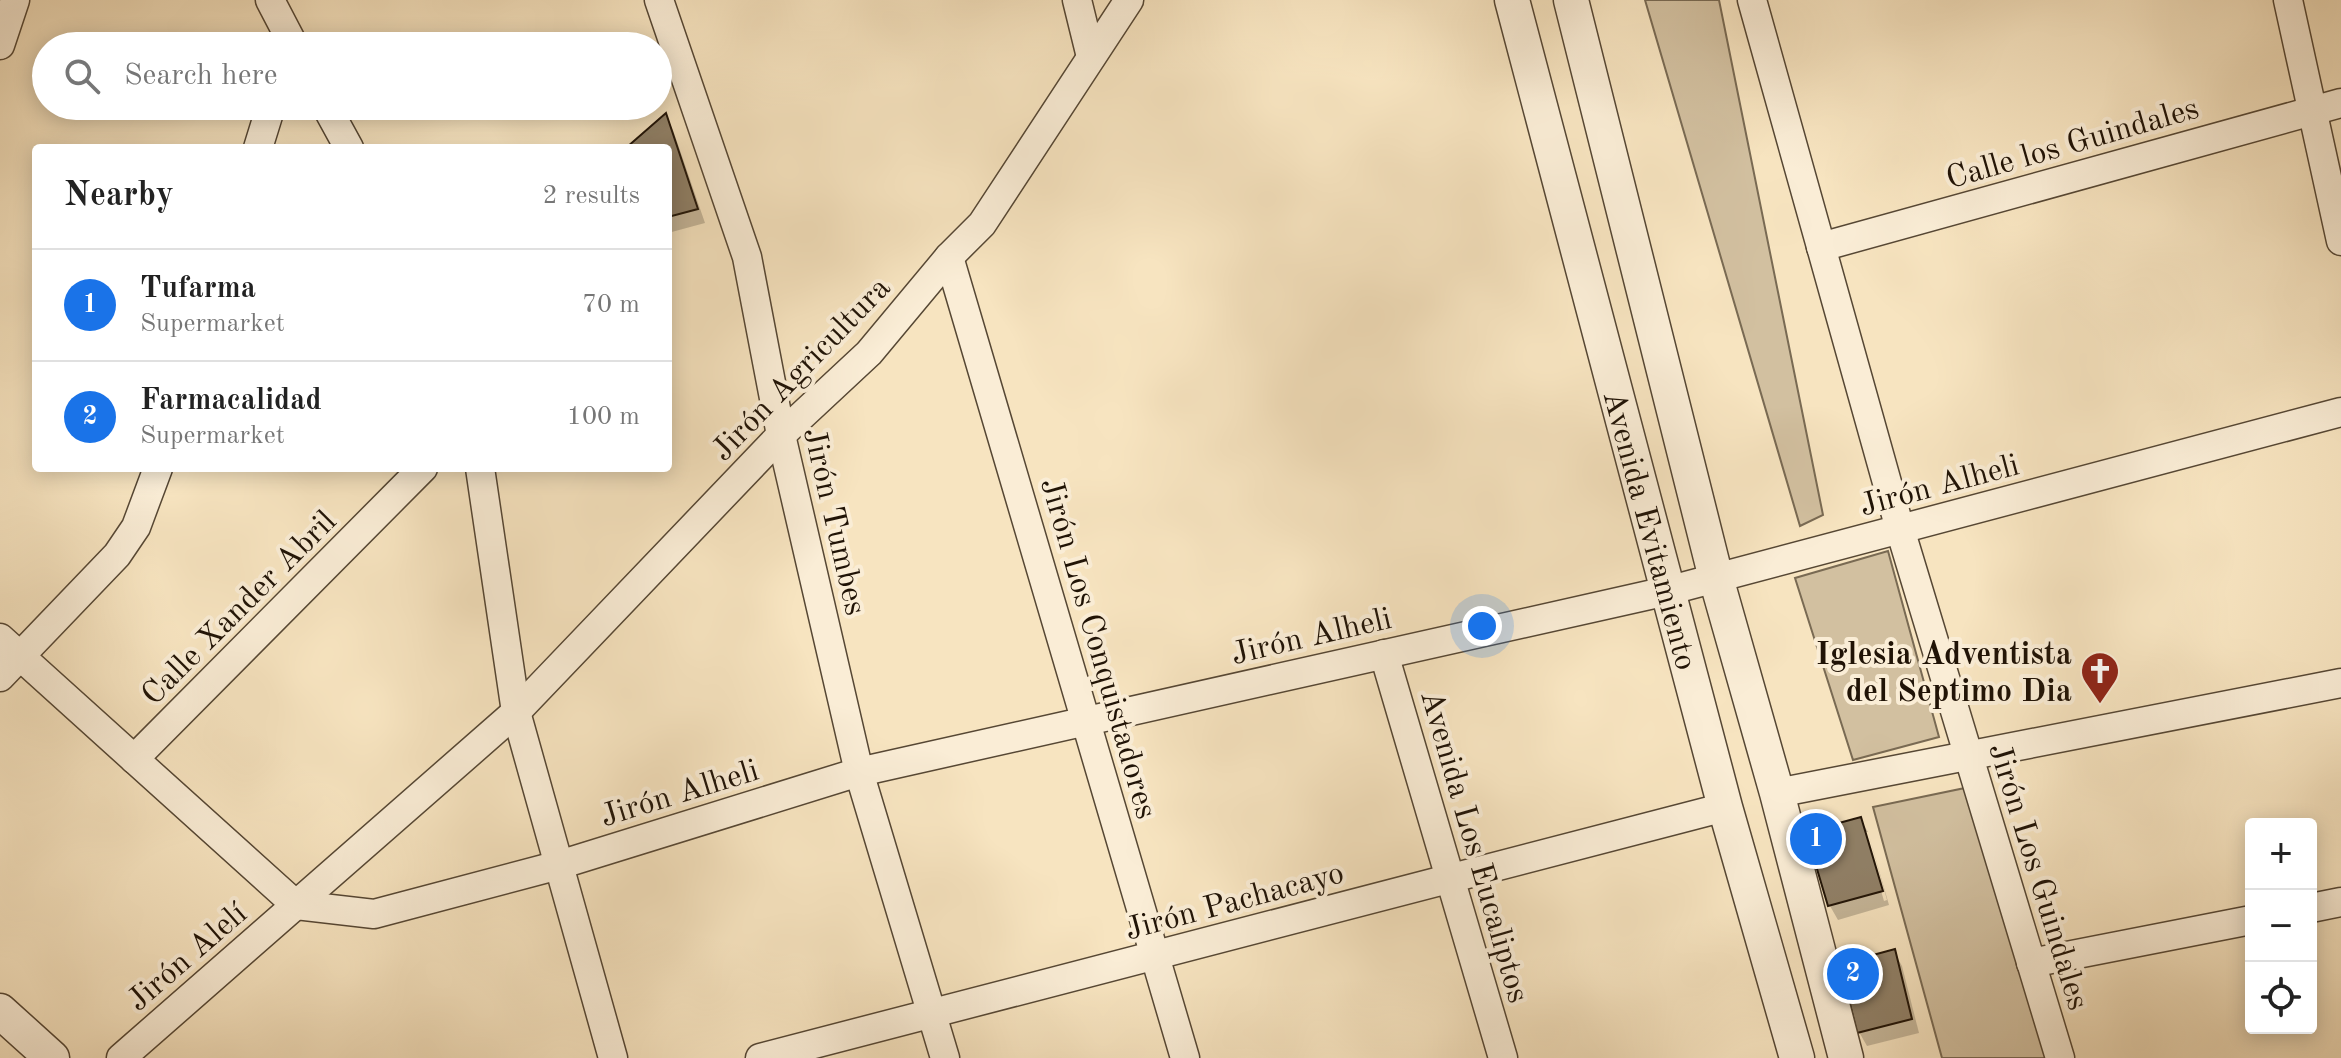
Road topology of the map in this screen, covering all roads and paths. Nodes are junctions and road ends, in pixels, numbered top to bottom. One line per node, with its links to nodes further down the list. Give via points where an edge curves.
1 (15, 0): 13 (street)
2 (270, 0): 10 (street)
3 (659, 0): 11 (street, Jirón Tumbes)
4 (1077, 0): 14 (street)
5 (1129, 0): 14 (street, Jirón Agricultura)
6 (1512, 0): 31 (street, Avenida Evitamiento)
7 (1571, 0): 30 (street, Avenida Evitamiento)
8 (1752, 0): 22 (street, Jirón Los Guindales)
9 (2288, 0): 16 (street)
10 (286, 32)
11 (670, 32)
12 (672, 38): 25 (street, Jirón Tumbes, via 747,257)
13 (0, 45)
14 (1091, 57): 23 (street, Jirón Agricultura, via 982,224)
15 (2341, 103): 16 (street, Calle los Guindales)
16 (2313, 111): 21 (street); 22 (street, Calle los Guindales)
17 (267, 120): 19 (street)
18 (334, 120): 20 (street)
19 (259, 144)
20 (347, 144)
21 (2341, 241)
22 (1821, 247): 29 (street, Jirón Los Guindales)
23 (949, 257): 25 (street, Jirón Agricultura, via 869,353); 37 (street, Jirón Los Conquistadores)
24 (2341, 412): 29 (street, Jirón Alheli)
25 (781, 435): 36 (street, Jirón Agricultura); 40 (street, Jirón Tumbes)
26 (157, 472): 32 (street, via 136,527 117,555)
27 (419, 472): 39 (street, Calle Xander Abril)
28 (481, 472): 36 (street)
29 (1900, 529): 30 (street, Jirón Alheli); 38 (street, Jirón Los Guindales)
30 (1716, 578): 31 (street, Jirón Alheli); 41 (street, Avenida Evitamiento)
31 (1667, 591): 33 (street, Jirón Alheli); 42 (street, Avenida Evitamiento)
32 (10, 647): 34 (street); 39 (street)
33 (1384, 654): 37 (street, Jirón Alheli); 44 (street, Avenida Los Eucaliptos)
34 (0, 677)
35 (2341, 683): 38 (street)
36 (516, 712): 43 (street); 46 (street, Jirón Agricultura)
37 (1086, 720): 40 (street, Jirón Alheli); 49 (street, Jirón Los Conquistadores)
38 (1969, 756): 41 (street); 50 (street, Jirón Los Guindales)
39 (134, 759): 46 (street)
40 (859, 772): 43 (street, Jirón Alheli); 52 (street, Jirón Tumbes)
41 (1777, 793): 61 (street, Avenida Evitamiento)
42 (1725, 807): 44 (street, Jirón Pachacayo); 60 (street, Avenida Evitamiento)
43 (559, 865): 46 (street, Jirón Alheli, via 374,914); 55 (street)
44 (1450, 879): 49 (street, Jirón Pachacayo); 59 (street, Avenida Los Eucaliptos)
45 (2341, 902): 47 (street)
46 (296, 905): 54 (street, Jirón Alelí)
47 (2317, 907)
48 (2245, 921): 50 (street)
49 (1155, 956): 52 (street, Jirón Pachacayo); 58 (street, Jirón Los Conquistadores)
50 (2031, 963): 62 (street, Jirón Los Guindales)
51 (0, 1011): 53 (street)
52 (932, 1014): 56 (street, Jirón Pachacayo); 57 (street, Jirón Tumbes)
53 (52, 1058)
54 (121, 1058)
55 (613, 1058)
56 (760, 1058)
57 (945, 1058)
58 (1185, 1058)
59 (1503, 1058)
60 (1797, 1058)
61 (1846, 1058)
62 (2060, 1058)

